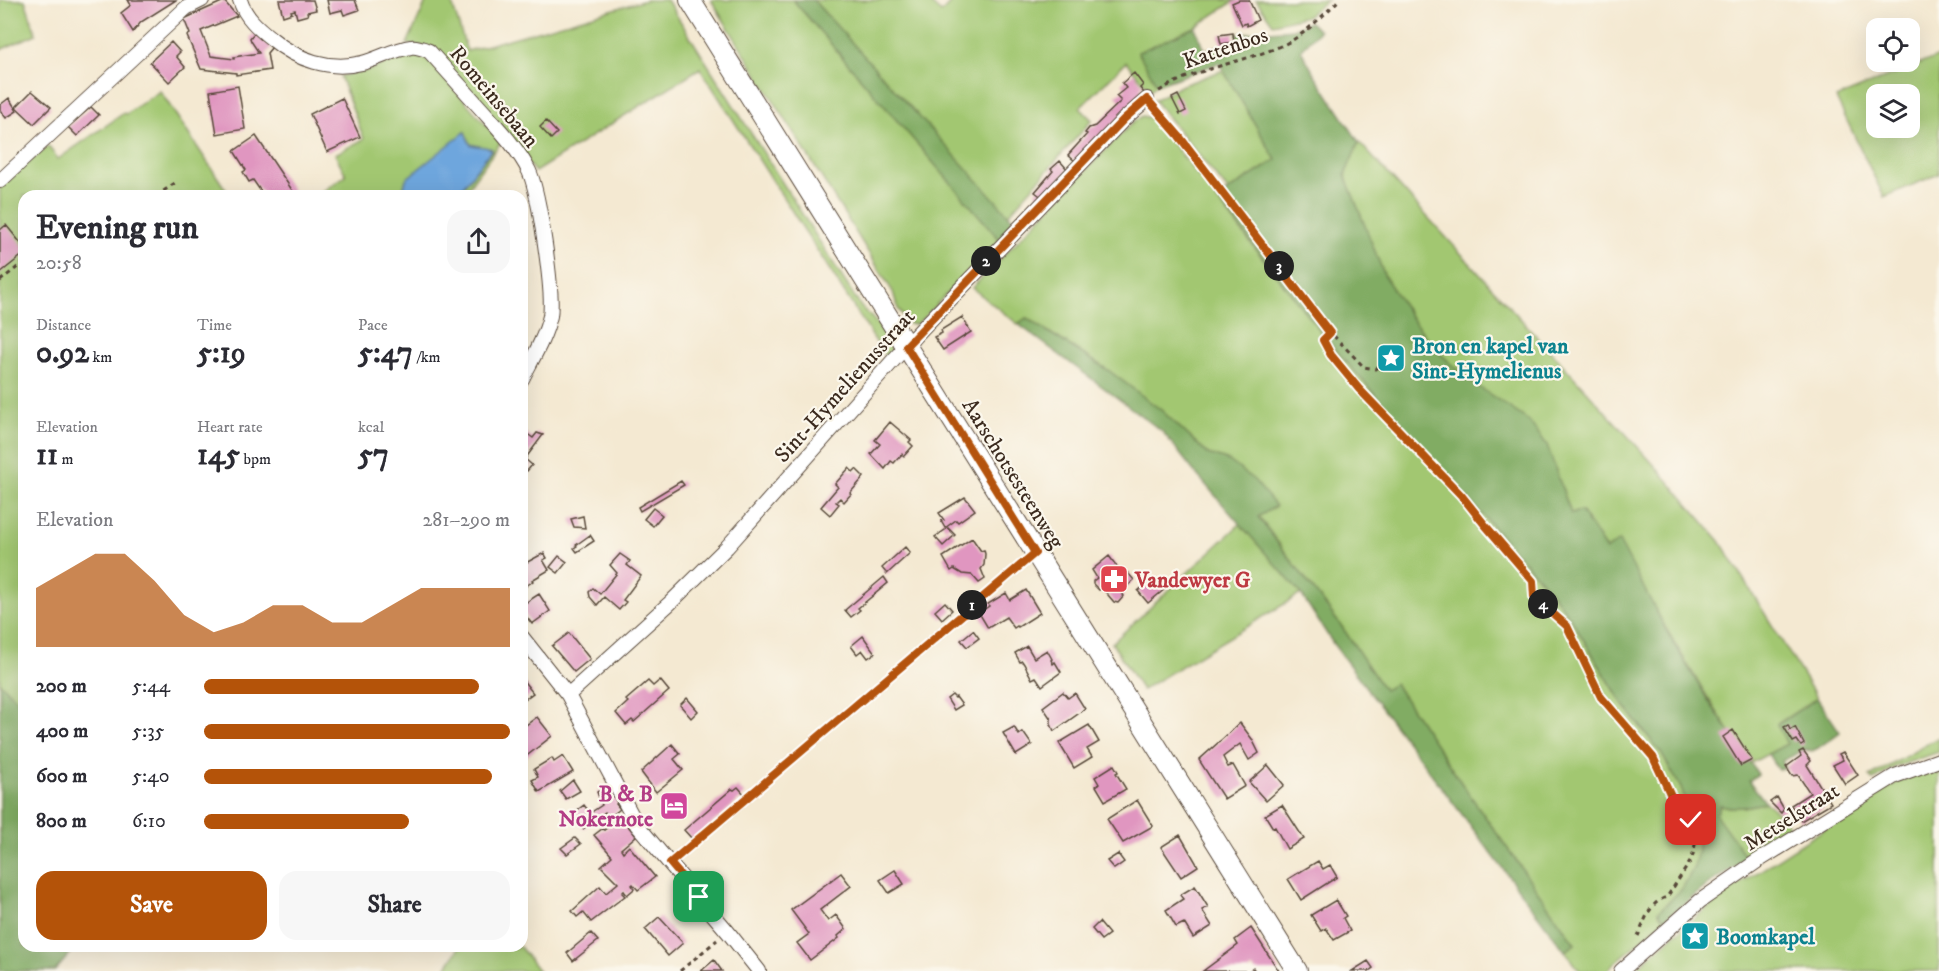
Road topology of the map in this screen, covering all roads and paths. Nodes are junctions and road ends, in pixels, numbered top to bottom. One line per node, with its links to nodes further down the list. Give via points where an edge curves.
1 (202, 0): 6 (street, via 186,8)
2 (240, 0): 14 (street, Romeinsebaan, via 255,25 302,59 343,66 412,47 429,51 507,138 529,171 548,268 550,314)
3 (690, 0): 12 (main road, Aarschotsesteenweg)
4 (1339, 0): 5 (path, Kattenbos, via 1306,31 1281,46 1207,69)
5 (1147, 99): 11 (path); 12 (street, Sint-Hymelienusstraat)
6 (0, 181)
7 (178, 182): 8 (path)
8 (165, 190)
9 (18, 267): 10 (path)
10 (0, 281)
11 (1330, 333): 13 (path, via 1364,367 1375,369); 21 (path, via 1323,340 1331,355 1461,495 1533,581 1534,597 1567,626 1601,697 1653,757 1674,802 1691,820 1696,840 1692,859 1667,897 1658,900 1649,911 1638,936)
12 (906, 346): 15 (main road, Aarschotsesteenweg); 17 (street, Sint-Hymelienusstraat, via 727,547)
13 (1383, 364)
14 (528, 367)
15 (1035, 553): 19 (path); 24 (main road, Aarschotsesteenweg)
16 (528, 645): 17 (street)
17 (568, 695): 19 (street, via 637,825)
18 (1939, 760): 21 (street, Metselstraat, via 1895,776 1756,862 1700,901)
19 (670, 863): 20 (street)
20 (728, 932): 22 (path); 23 (street)
21 (1638, 955): 25 (street, Metselstraat)
22 (680, 971)
23 (759, 971)
24 (1297, 971)
25 (1621, 971)

